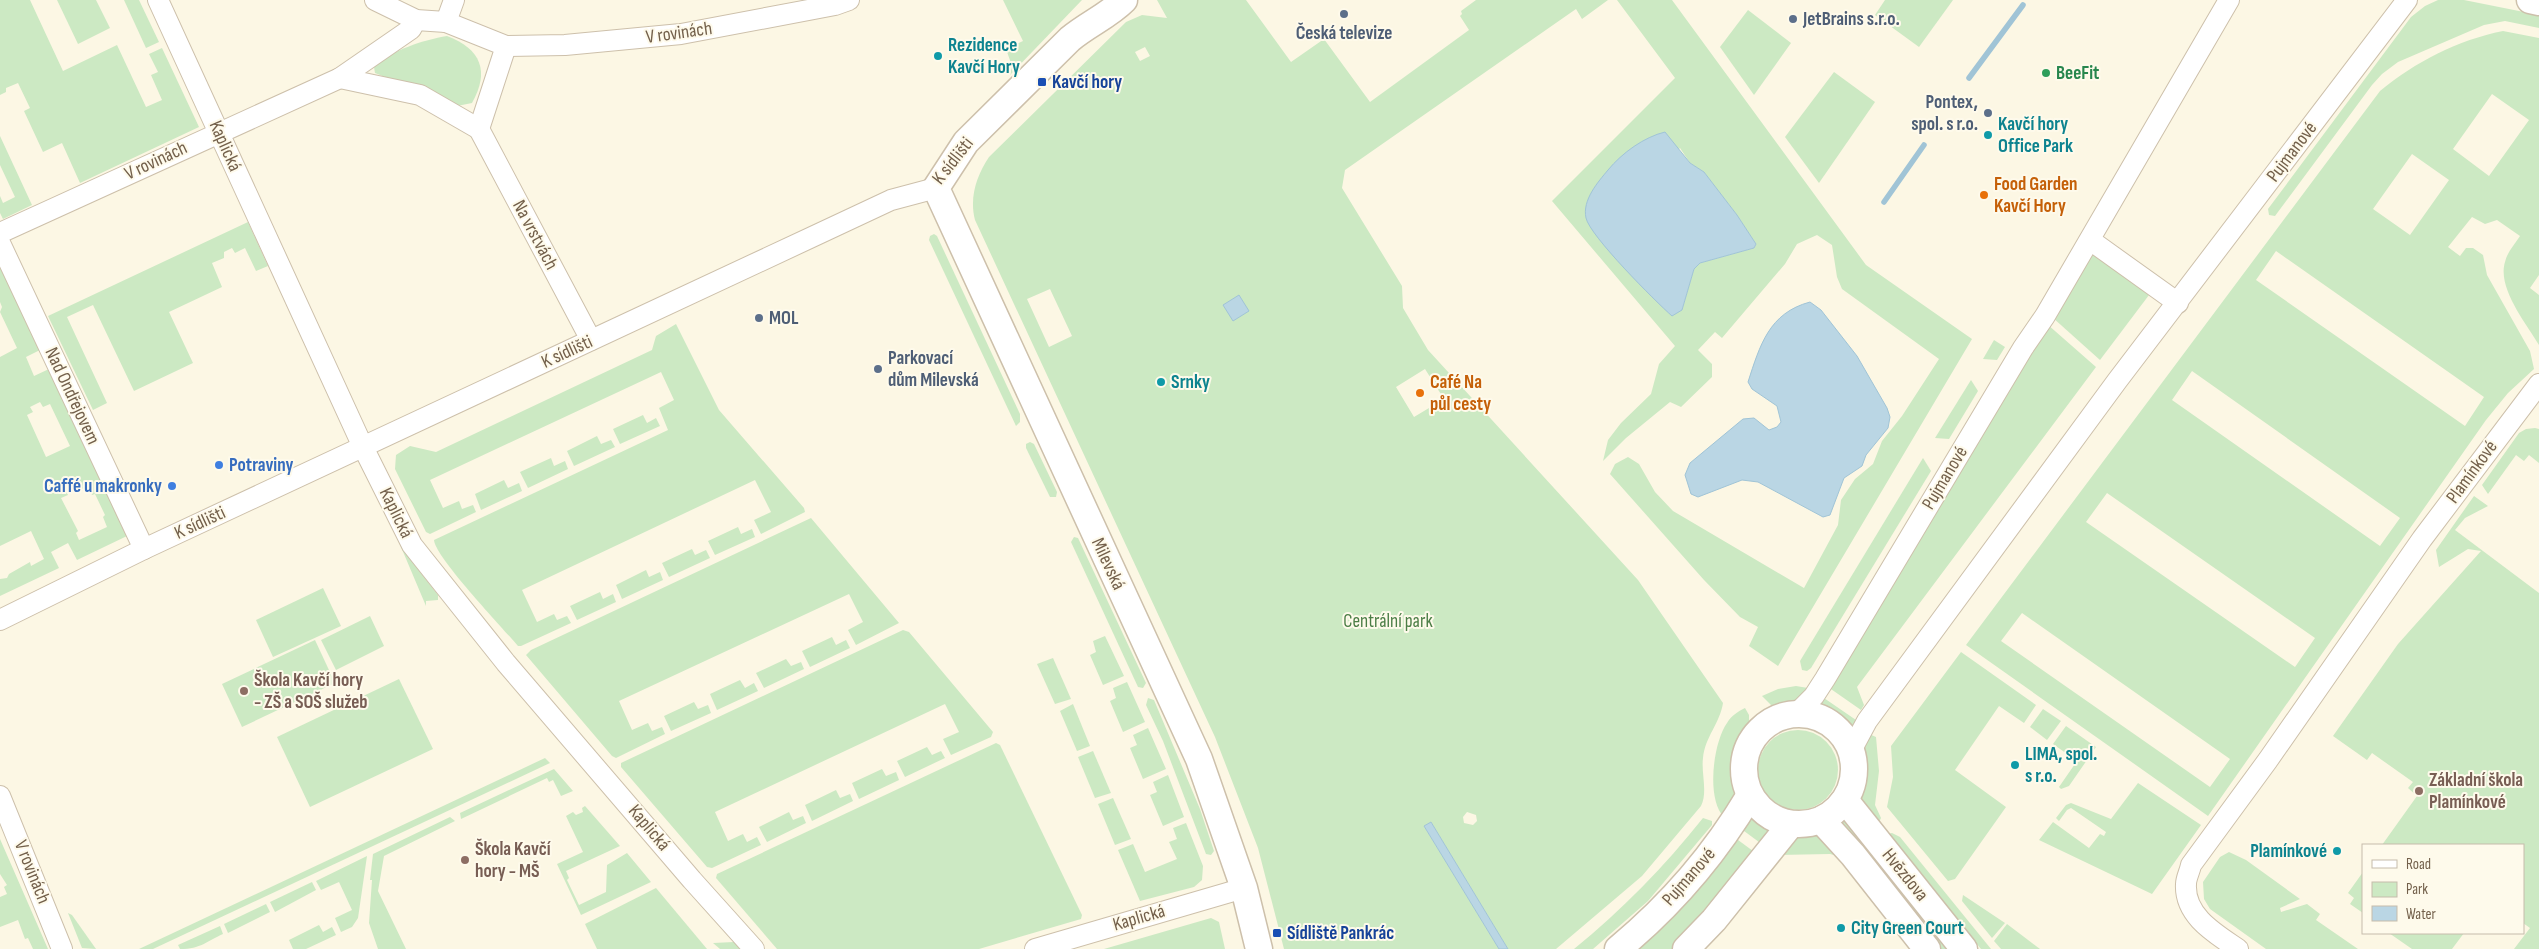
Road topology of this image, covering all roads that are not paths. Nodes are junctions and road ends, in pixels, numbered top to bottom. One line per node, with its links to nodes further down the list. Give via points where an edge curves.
1 (158, 0): 17 (street, Kaplická)
2 (376, 0): 11 (street)
3 (454, 0): 12 (street)
4 (849, 0): 14 (street, V rovinách, via 682,34 565,45)
5 (1104, 0): 13 (street, K sídlišti)
6 (1124, 0): 13 (street, K sídlišti, via 1111,13)
7 (2230, 0): 20 (street, Pujmanové)
8 (2407, 0): 22 (street, Pujmanové)
9 (2530, 0): 10 (street)
10 (2539, 2)
11 (416, 20): 12 (street, V rovinách); 15 (street, V rovinách, via 411,28)
12 (446, 22): 14 (street, V rovinách)
13 (1087, 25): 18 (street, K sídlišti, via 966,142)
14 (506, 46): 16 (street)
15 (340, 78): 16 (street, via 420,95); 17 (street, V rovinách)
16 (480, 129): 23 (street, Na vrstvách)
17 (218, 132): 19 (street, V rovinách); 25 (street, Kaplická)
18 (936, 188): 23 (street, K sídlišti, via 891,200); 35 (street, Milevská, via 1199,759)
19 (0, 233)
20 (2090, 240): 22 (street); 28 (street, Pujmanové, via 1819,688)
21 (0, 243): 26 (street, Nad Ondřejovem)
22 (2178, 303): 29 (street, Pujmanové, via 1867,720)
23 (591, 340): 25 (street, K sídlišti)
24 (2536, 394): 44 (street, Plamínkové, via 2422,539 2192,865 2186,884 2190,904 2203,924)
25 (364, 447): 26 (street, K sídlišti); 37 (street, Kaplická, via 412,545 440,582 506,663)
26 (144, 549): 27 (street, K sídlišti)
27 (0, 620)
28 (1796, 713): 29 (street, via 1814,714 1830,722); 31 (street, via 1769,721 1754,736 1745,754 1743,776)
29 (1852, 749): 32 (street, via 1855,767)
30 (0, 796): 36 (street, V rovinách)
31 (1750, 796): 34 (street, via 1774,819); 40 (street, Pujmanové, via 1705,860 1654,916)
32 (1846, 800): 33 (street); 43 (street, Hvězdova)
33 (1821, 820): 34 (street); 42 (street, Hvězdova, via 1853,855)
34 (1791, 824): 41 (street, via 1714,920)
35 (1244, 888): 38 (street, Kaplická); 39 (street, Milevská)
36 (62, 949)
37 (754, 949)
38 (1035, 949)
39 (1259, 949)
40 (1618, 949)
41 (1686, 949)
42 (1927, 949)
43 (1964, 949)
44 (2238, 949)

